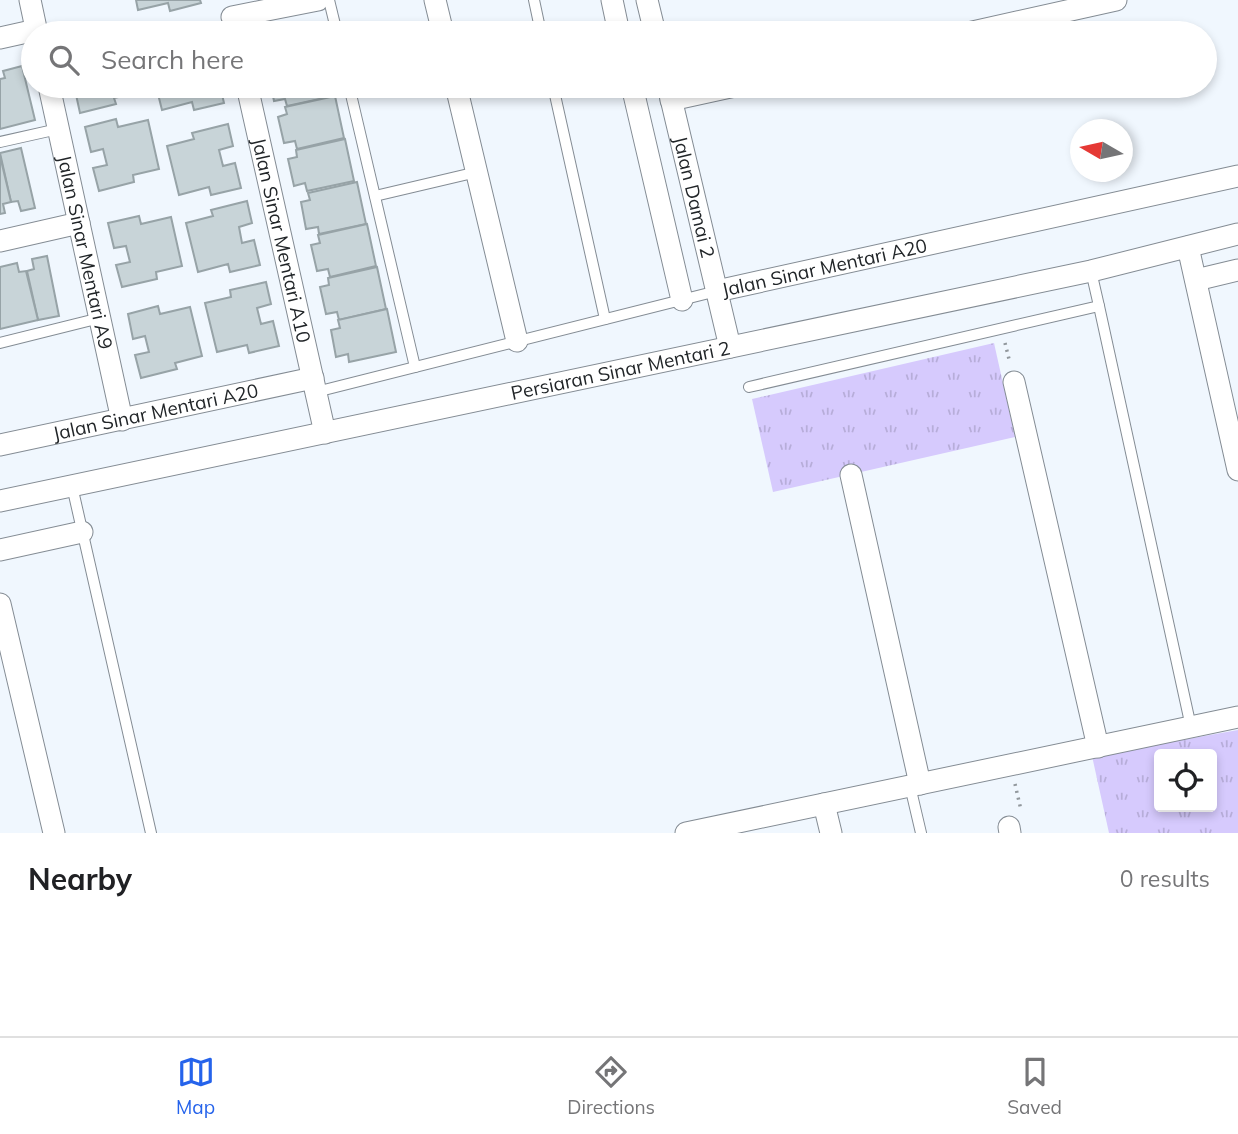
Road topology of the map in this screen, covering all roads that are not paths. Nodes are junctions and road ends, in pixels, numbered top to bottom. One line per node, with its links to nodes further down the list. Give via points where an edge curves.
1 (30, 0): 10 (street)
2 (318, 0): 9 (street)
3 (329, 0): 11 (lane)
4 (435, 0): 12 (street)
5 (534, 0): 13 (lane)
6 (612, 0): 14 (street)
7 (648, 0): 15 (street)
8 (1108, 1): 16 (street)
9 (232, 17)
10 (35, 21)
11 (334, 21)
12 (440, 21)
13 (538, 21)
14 (617, 21)
15 (652, 21)
16 (1020, 21)
17 (21, 35): 18 (street)
18 (0, 38)
19 (52, 98): 26 (street, Jalan Sinar Mentari A9)
20 (250, 98): 48 (street, Jalan Sinar Mentari A10)
21 (352, 98): 30 (lane)
22 (459, 98): 28 (street)
23 (556, 98): 42 (lane)
24 (635, 98): 39 (street)
25 (671, 98): 38 (street, Jalan Damai 2)
26 (58, 129): 27 (lane); 31 (street, Jalan Sinar Mentari A9)
27 (0, 142)
28 (477, 172): 30 (lane); 43 (street)
29 (1238, 176): 38 (street, Jalan Sinar Mentari A20)
30 (375, 197): 46 (lane)
31 (79, 223): 33 (street); 41 (street, Jalan Sinar Mentari A9)
32 (1238, 234): 34 (street, Persiaran Sinar Mentari 2)
33 (0, 241)
34 (1188, 247): 36 (street, Persiaran Sinar Mentari 2); 37 (street)
35 (1238, 270): 37 (street)
36 (1091, 271): 40 (lane); 45 (street, Persiaran Sinar Mentari 2)
37 (1196, 280): 53 (street)
38 (717, 291): 39 (lane, Jalan Sinar Mentari A20); 45 (street, Jalan Damai 2)
39 (682, 300): 42 (lane, Jalan Sinar Mentari A20)
40 (1099, 306): 49 (lane); 61 (lane)
41 (100, 318): 44 (lane); 50 (street, Jalan Sinar Mentari A9)
42 (605, 319): 43 (lane, Jalan Sinar Mentari A20)
43 (517, 341): 46 (lane, Jalan Sinar Mentari A20)
44 (0, 343)
45 (730, 347): 51 (street, Persiaran Sinar Mentari 2)
46 (415, 367): 48 (lane, Jalan Sinar Mentari A20)
47 (1014, 382): 62 (street)
48 (314, 385): 50 (street, Jalan Sinar Mentari A20); 51 (street, Jalan Sinar Mentari A10)
49 (749, 387)
50 (122, 420): 52 (street, Jalan Sinar Mentari A20)
51 (325, 433): 55 (street, Persiaran Sinar Mentari 2)
52 (0, 445)
53 (1238, 470)
54 (850, 475): 63 (street)
55 (72, 486): 56 (street, Persiaran Sinar Mentari 2); 57 (lane)
56 (0, 501)
57 (82, 532): 58 (street); 66 (lane)
58 (0, 550)
59 (0, 604): 65 (street)
60 (1238, 717): 61 (street)
61 (1191, 727): 62 (street)
62 (1098, 747): 63 (street)
63 (915, 785): 64 (street); 69 (lane)
64 (824, 804): 67 (street); 68 (street)
65 (54, 833)
66 (151, 833)
67 (686, 833)
68 (831, 833)
69 (921, 833)

